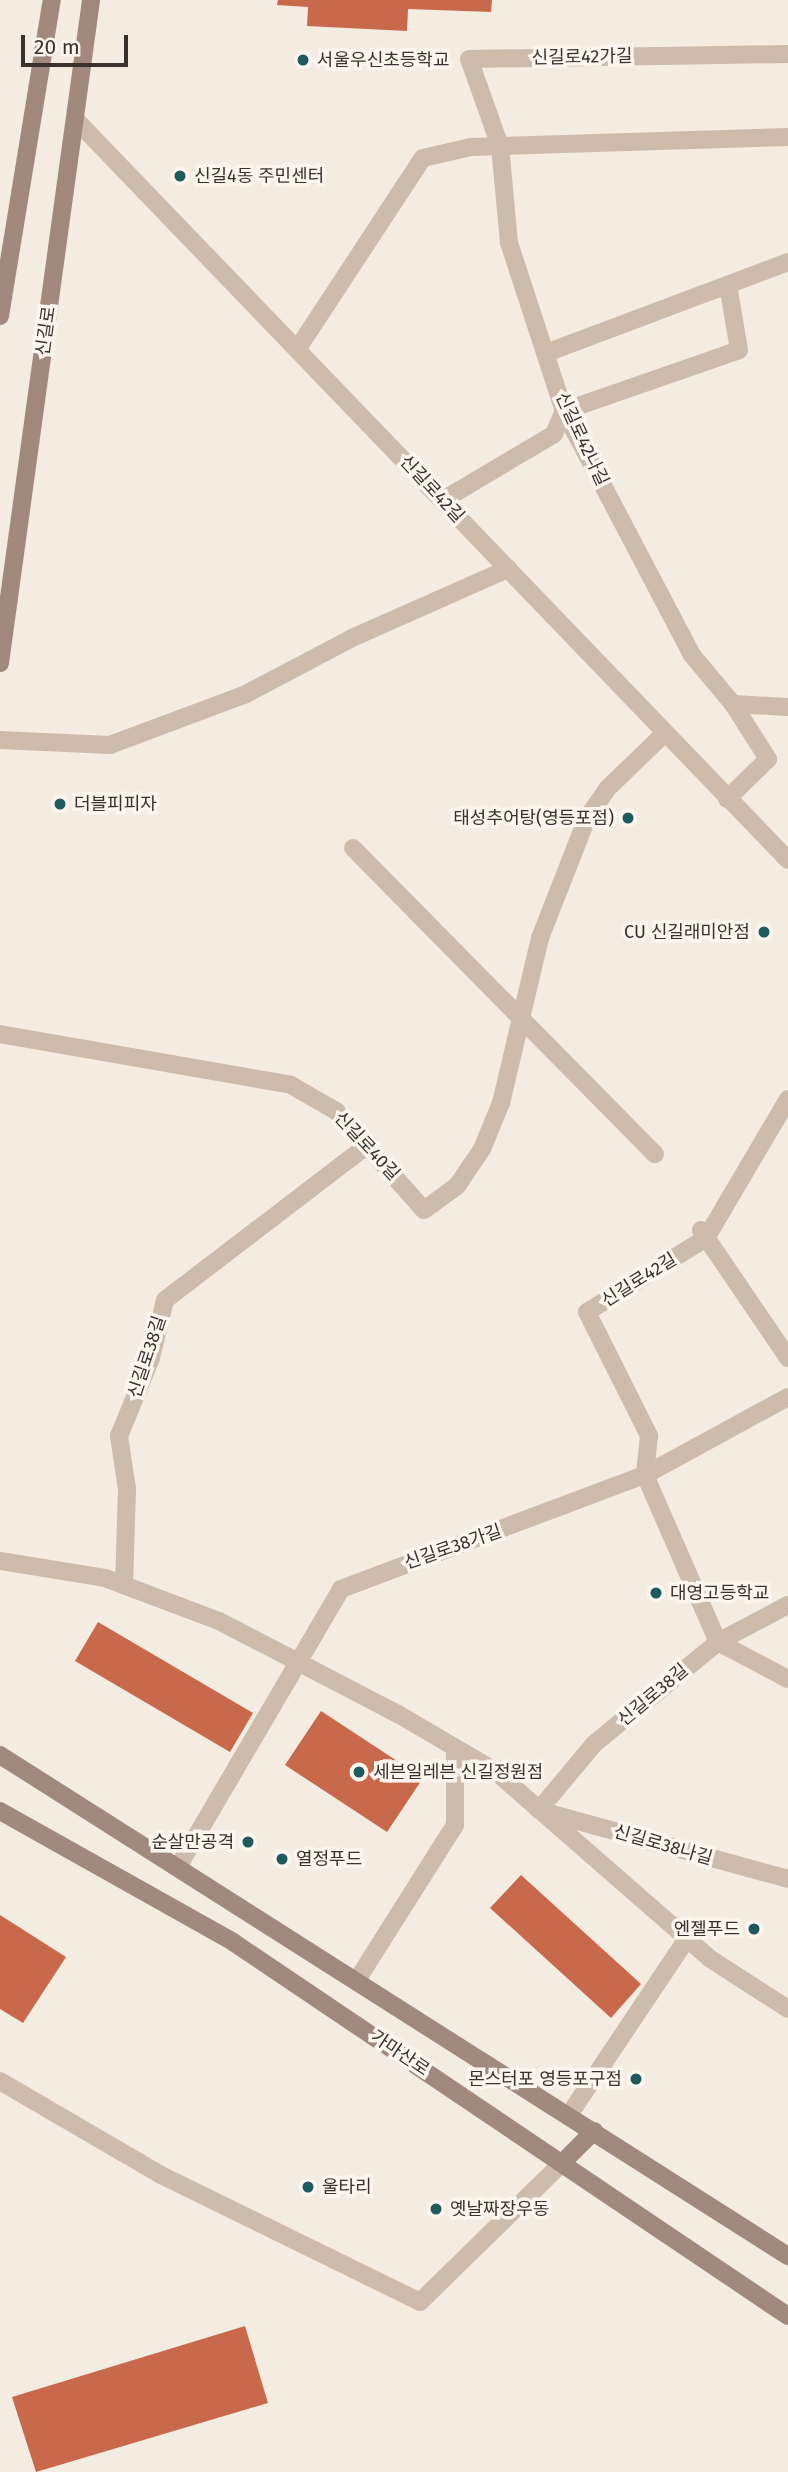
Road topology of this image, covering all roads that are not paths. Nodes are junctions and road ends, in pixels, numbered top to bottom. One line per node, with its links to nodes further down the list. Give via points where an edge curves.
1 (52, 0): 7 (main road)
2 (92, 0): 4 (main road, 신길로)
3 (788, 54): 6 (street, 신길로42가길, via 469,60)
4 (75, 119): 11 (street, 신길로42길); 16 (main road, 신길로)
5 (788, 137): 6 (street)
6 (500, 146): 11 (street, via 423,158); 12 (street, 신길로42나길, via 509,243)
7 (6, 223): 10 (main road)
8 (788, 262): 9 (street)
9 (728, 285): 12 (street); 13 (street, via 739,350)
10 (0, 316)
11 (298, 348): 14 (street, 신길로42길)
12 (545, 353): 13 (street, 신길로42나길)
13 (564, 411): 14 (street, via 554,435); 17 (street, 신길로42나길, via 692,655)
14 (443, 500): 15 (street, 신길로42길)
15 (508, 569): 19 (street, 신길로42길); 20 (street, via 352,638 244,695 110,745)
16 (0, 663)
17 (733, 704): 18 (street); 21 (street, 신길로42나길, via 768,759)
18 (788, 707)
19 (664, 734): 21 (street, 신길로42길); 24 (street, 신길로40길, via 608,788 587,818 540,938)
20 (0, 740)
21 (727, 799): 23 (street, 신길로42길)
22 (354, 848): 24 (street)
23 (788, 860)
24 (522, 1017): 27 (street, 신길로40길, via 501,1103 482,1149 457,1185 424,1210); 28 (street)
25 (0, 1034): 27 (street, 신길로40길, via 291,1085 336,1111)
26 (788, 1100): 29 (street, 신길로42길)
27 (369, 1144): 34 (street, 신길로38길, via 165,1300 151,1358 120,1436 127,1489)
28 (656, 1154)
29 (704, 1234): 30 (street); 32 (street, 신길로42길, via 587,1312 649,1436)
30 (788, 1358)
31 (788, 1397): 32 (street, 신길로38가길)
32 (645, 1475): 36 (street); 37 (street, 신길로38가길, via 341,1589)
33 (0, 1561): 34 (street)
34 (124, 1585): 37 (street, via 219,1621)
35 (788, 1605): 36 (street, 신길로38길)
36 (718, 1642): 38 (street); 41 (street, 신길로38길, via 594,1744)
37 (295, 1661): 39 (street); 43 (street)
38 (788, 1679)
39 (455, 1748): 41 (street); 46 (street, via 455,1825)
40 (0, 1755): 43 (main road)
41 (538, 1810): 44 (street, 신길로38나길); 45 (street)
42 (0, 1811): 51 (main road, 가마산로, via 233,1942)
43 (178, 1867): 46 (main road)
44 (788, 1880)
45 (687, 1939): 47 (street); 49 (street)
46 (357, 1980): 49 (main road)
47 (788, 2009)
48 (0, 2081): 51 (street, via 161,2175 420,2302)
49 (569, 2115): 50 (main road)
50 (594, 2131): 51 (main road); 52 (main road)
51 (563, 2162): 53 (main road, 가마산로)
52 (788, 2256)
53 (788, 2316)

